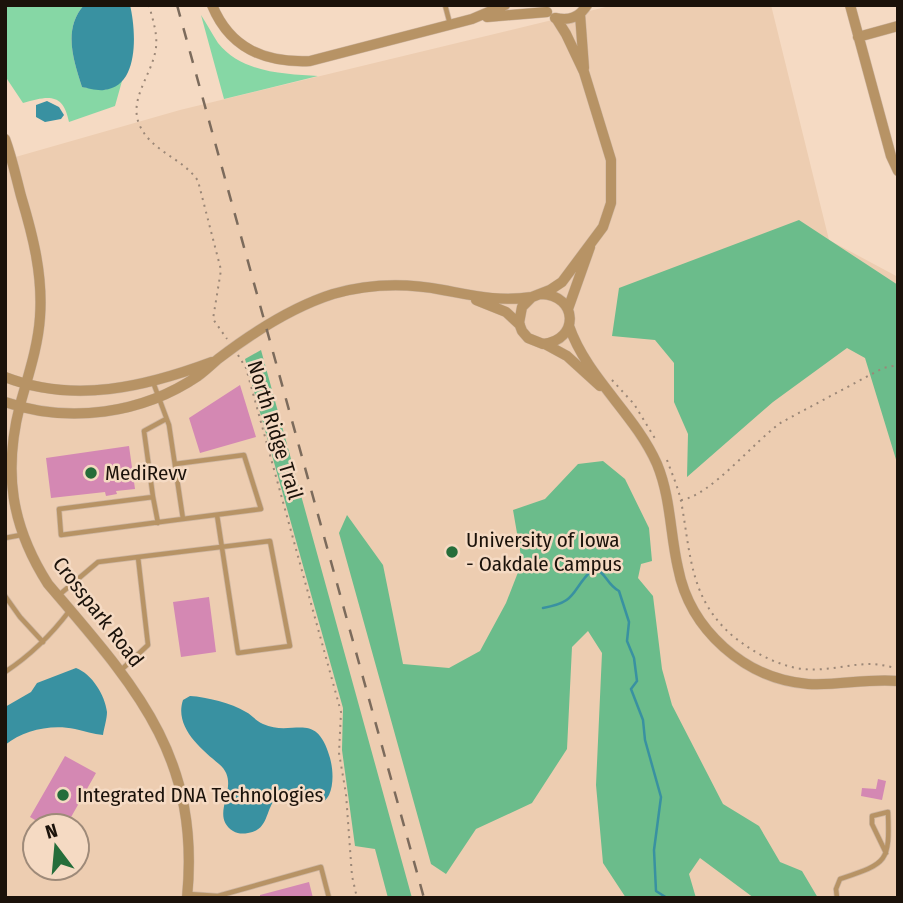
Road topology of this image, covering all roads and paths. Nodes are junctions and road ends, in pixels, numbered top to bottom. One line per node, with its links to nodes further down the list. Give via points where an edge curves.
1 (149, 5): 23 (path, North Ridge Trail, via 156,51 136,112 139,124 160,150 190,169 198,181 221,270 213,319)
2 (212, 5): 10 (street, via 229,35 257,53 286,62 310,61)
3 (446, 5): 10 (lane)
4 (505, 5): 9 (street)
5 (850, 5): 12 (street)
6 (544, 8): 8 (street); 9 (street)
7 (585, 8): 8 (street, via 573,18); 13 (street)
8 (556, 18): 13 (street)
9 (472, 19): 10 (street)
10 (450, 25)
11 (898, 26): 12 (street)
12 (858, 37): 15 (street)
13 (584, 72): 16 (street, via 611,160 611,203 604,227)
14 (5, 139): 28 (street, Crosspark Road, via 40,275 40,320)
15 (898, 171)
16 (590, 246): 17 (street, via 562,282); 19 (street)
17 (537, 295): 18 (street, via 510,301); 19 (street, via 557,297); 20 (street, via 522,307)
18 (470, 297): 20 (street, via 506,312); 23 (street, via 422,287 376,286 333,294 292,311)
19 (568, 309): 21 (street)
20 (521, 326): 22 (street, via 528,338)
21 (569, 326): 22 (street, via 559,339); 29 (street)
22 (545, 344): 29 (street, via 567,356)
23 (234, 349): 24 (street); 56 (path, North Ridge Trail, via 246,368 335,685)
24 (218, 360): 27 (street); 30 (street)
25 (898, 365): 36 (path, via 883,368 782,422 699,494)
26 (5, 377): 28 (street)
27 (153, 381): 28 (street, via 78,392); 30 (lane)
28 (26, 385): 32 (street, Crosspark Road)
29 (609, 393): 50 (street, via 656,464 670,509 683,589 715,640 733,656 778,678 807,684)
30 (159, 396): 32 (street, via 94,414); 33 (lane)
31 (5, 402): 32 (street)
32 (20, 407): 40 (street, Crosspark Road, via 11,466)
33 (166, 419): 34 (lane); 35 (lane, via 144,431)
34 (175, 464): 37 (lane, via 244,456 261,509); 38 (lane)
35 (153, 497): 39 (lane); 39 (lane, via 58,509 61,535)
36 (680, 500)
37 (217, 515): 38 (lane); 42 (lane)
38 (183, 519): 39 (lane)
39 (158, 523)
40 (22, 535): 41 (lane); 45 (street, Crosspark Road)
41 (5, 538)
42 (222, 547): 42 (lane, via 238,653 290,646 270,541); 43 (lane)
43 (138, 558): 45 (lane, via 98,562); 49 (lane, via 148,646)
44 (5, 596): 47 (lane)
45 (58, 596): 46 (street, Crosspark Road)
46 (70, 610): 47 (lane); 49 (street, Crosspark Road)
47 (43, 642): 48 (lane)
48 (5, 671)
49 (120, 671): 53 (street, Crosspark Road, via 152,717 177,776 188,835)
50 (898, 681)
51 (886, 853): 51 (lane, via 889,842 888,812 872,816); 57 (lane, via 875,867 840,879)
52 (234, 891): 53 (lane); 54 (lane); 55 (lane, via 321,867)
53 (187, 896)
54 (236, 898)
55 (329, 898)
56 (357, 898)
57 (837, 898)

